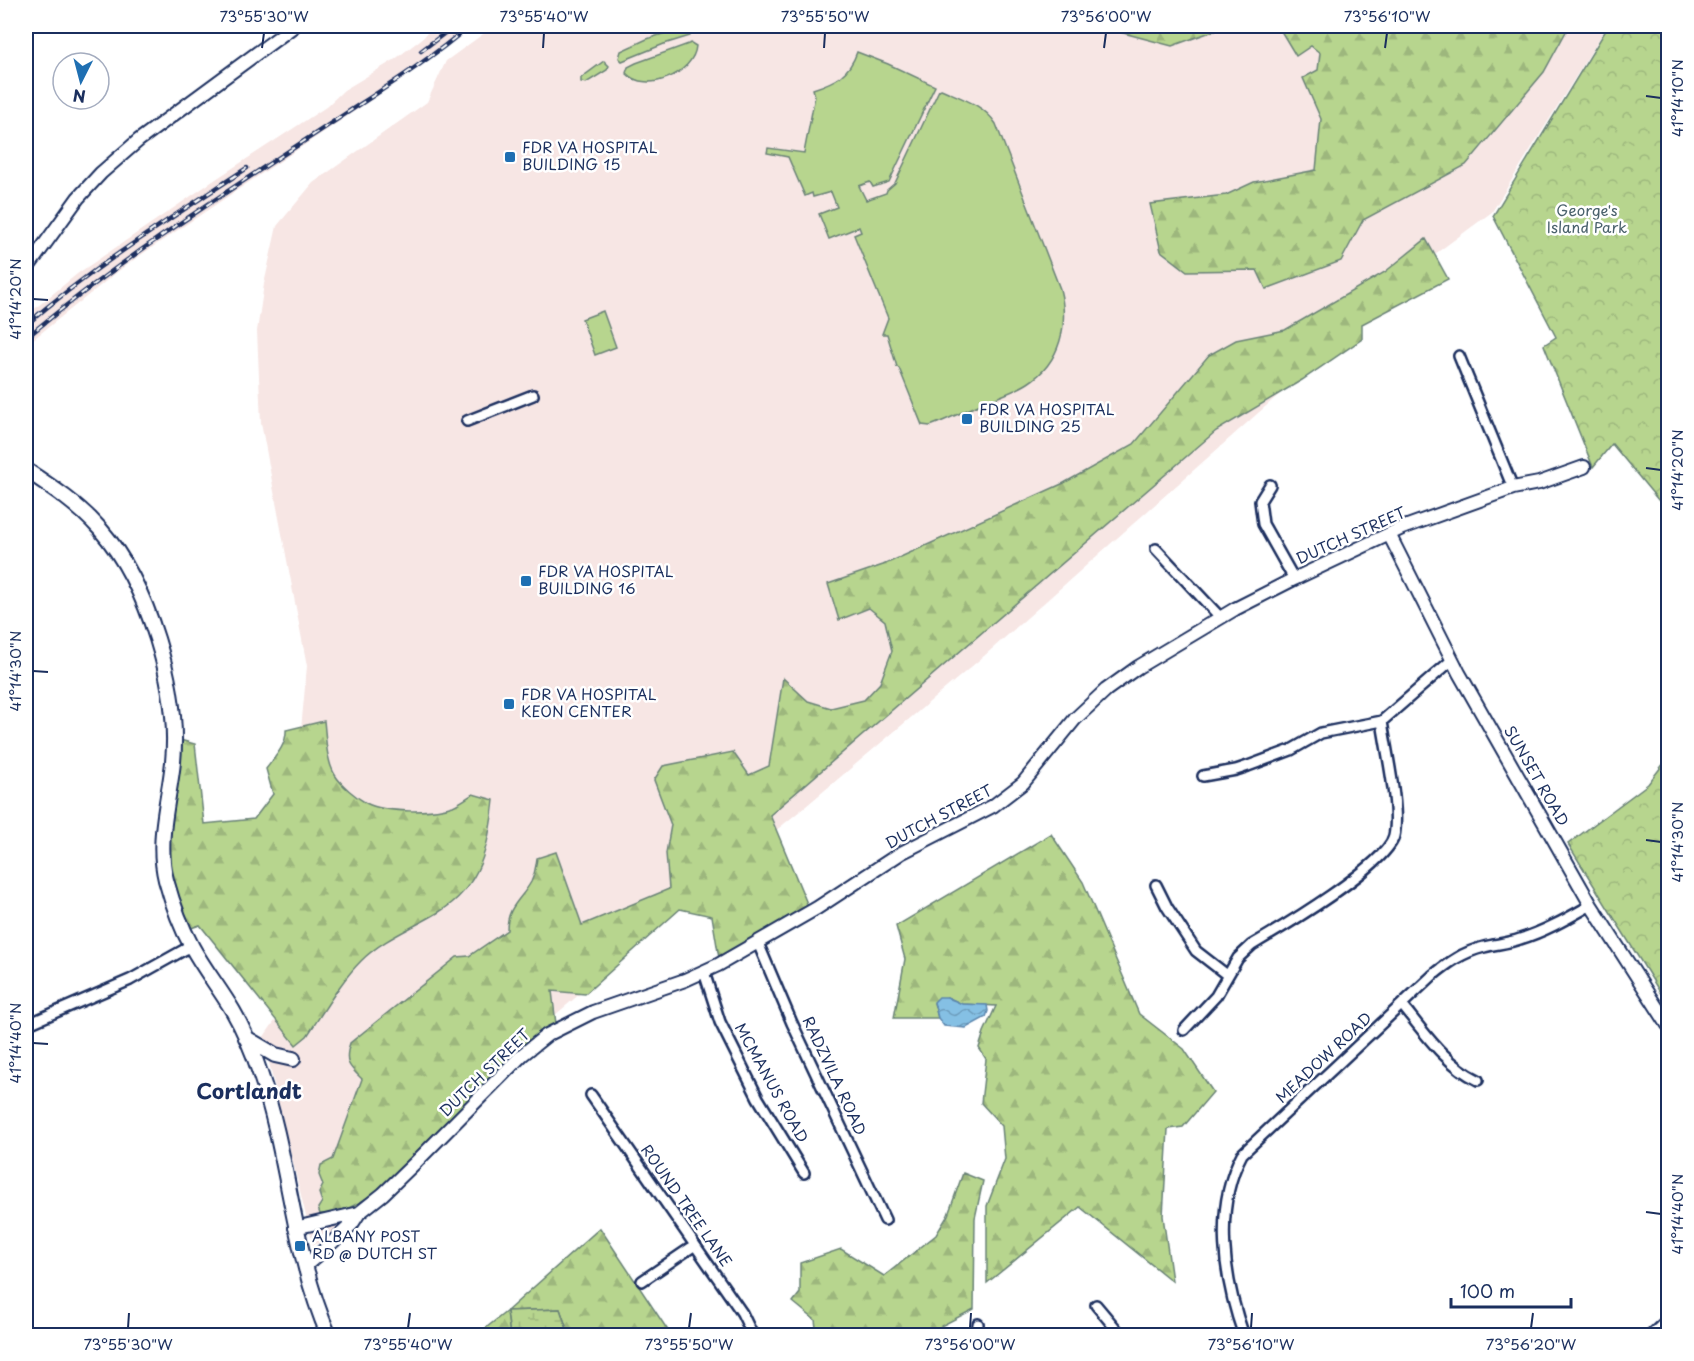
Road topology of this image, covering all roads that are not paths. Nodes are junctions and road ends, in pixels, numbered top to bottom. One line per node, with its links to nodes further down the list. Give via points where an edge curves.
1 (294, 26): 2 (street, via 139,140 106,169 78,198)
2 (26, 270)
3 (1459, 356): 9 (street)
4 (533, 395): 5 (street)
5 (467, 421)
6 (1584, 467): 9 (street, DUTCH STREET)
7 (26, 470): 20 (main road, via 72,502 100,529 133,580 154,629 173,714 173,761 162,843 164,868)
8 (1270, 485): 12 (street, via 1260,501 1263,524)
9 (1513, 488): 10 (street, DUTCH STREET)
10 (1389, 534): 12 (street, DUTCH STREET); 14 (street, SUNSET ROAD)
11 (1156, 549): 13 (street)
12 (1294, 579): 13 (street, DUTCH STREET)
13 (1220, 617): 19 (street, DUTCH STREET, via 1106,690 1075,719 1030,776 1007,797 901,853)
14 (1452, 660): 15 (street); 18 (street, SUNSET ROAD)
15 (1382, 721): 16 (street, via 1321,733 1291,750 1248,766); 22 (street, via 1396,821 1385,852 1366,870 1252,945)
16 (1203, 776)
17 (1156, 885): 22 (street, via 1196,951)
18 (1591, 905): 23 (street, MEADOW ROAD, via 1553,927 1464,954 1432,976); 24 (street, SUNSET ROAD)
19 (758, 943): 21 (street, DUTCH STREET); 33 (street, RADZVILA ROAD)
20 (191, 946): 25 (street, via 130,980); 27 (main road, via 235,1013)
21 (704, 972): 31 (street, MCMANUS ROAD, via 720,1022 758,1098); 32 (street, DUTCH STREET, via 593,1012 547,1035)
22 (1227, 975): 26 (street, via 1216,996)
23 (1402, 1005): 29 (street, via 1465,1074); 45 (street, MEADOW ROAD, via 1242,1154 1232,1173 1225,1232 1227,1272)
24 (1668, 1024)
25 (26, 1025)
26 (1184, 1030)
27 (246, 1038): 28 (main road, via 275,1055); 34 (main road, via 274,1116)
28 (293, 1059)
29 (1478, 1080)
30 (591, 1095): 35 (street, ROUND TREE LANE)
31 (804, 1173)
32 (358, 1214): 34 (street); 36 (street, DUTCH STREET)
33 (885, 1220)
34 (295, 1228): 36 (main road)
35 (694, 1245): 37 (street); 42 (street, ROUND TREE LANE)
36 (305, 1266): 41 (main road)
37 (642, 1281)
38 (1096, 1305): 44 (street)
39 (1668, 1319): 46 (street)
40 (978, 1324): 43 (street)
41 (329, 1335)
42 (753, 1335)
43 (977, 1335)
44 (1122, 1335)
45 (1244, 1335)
46 (1650, 1335)

